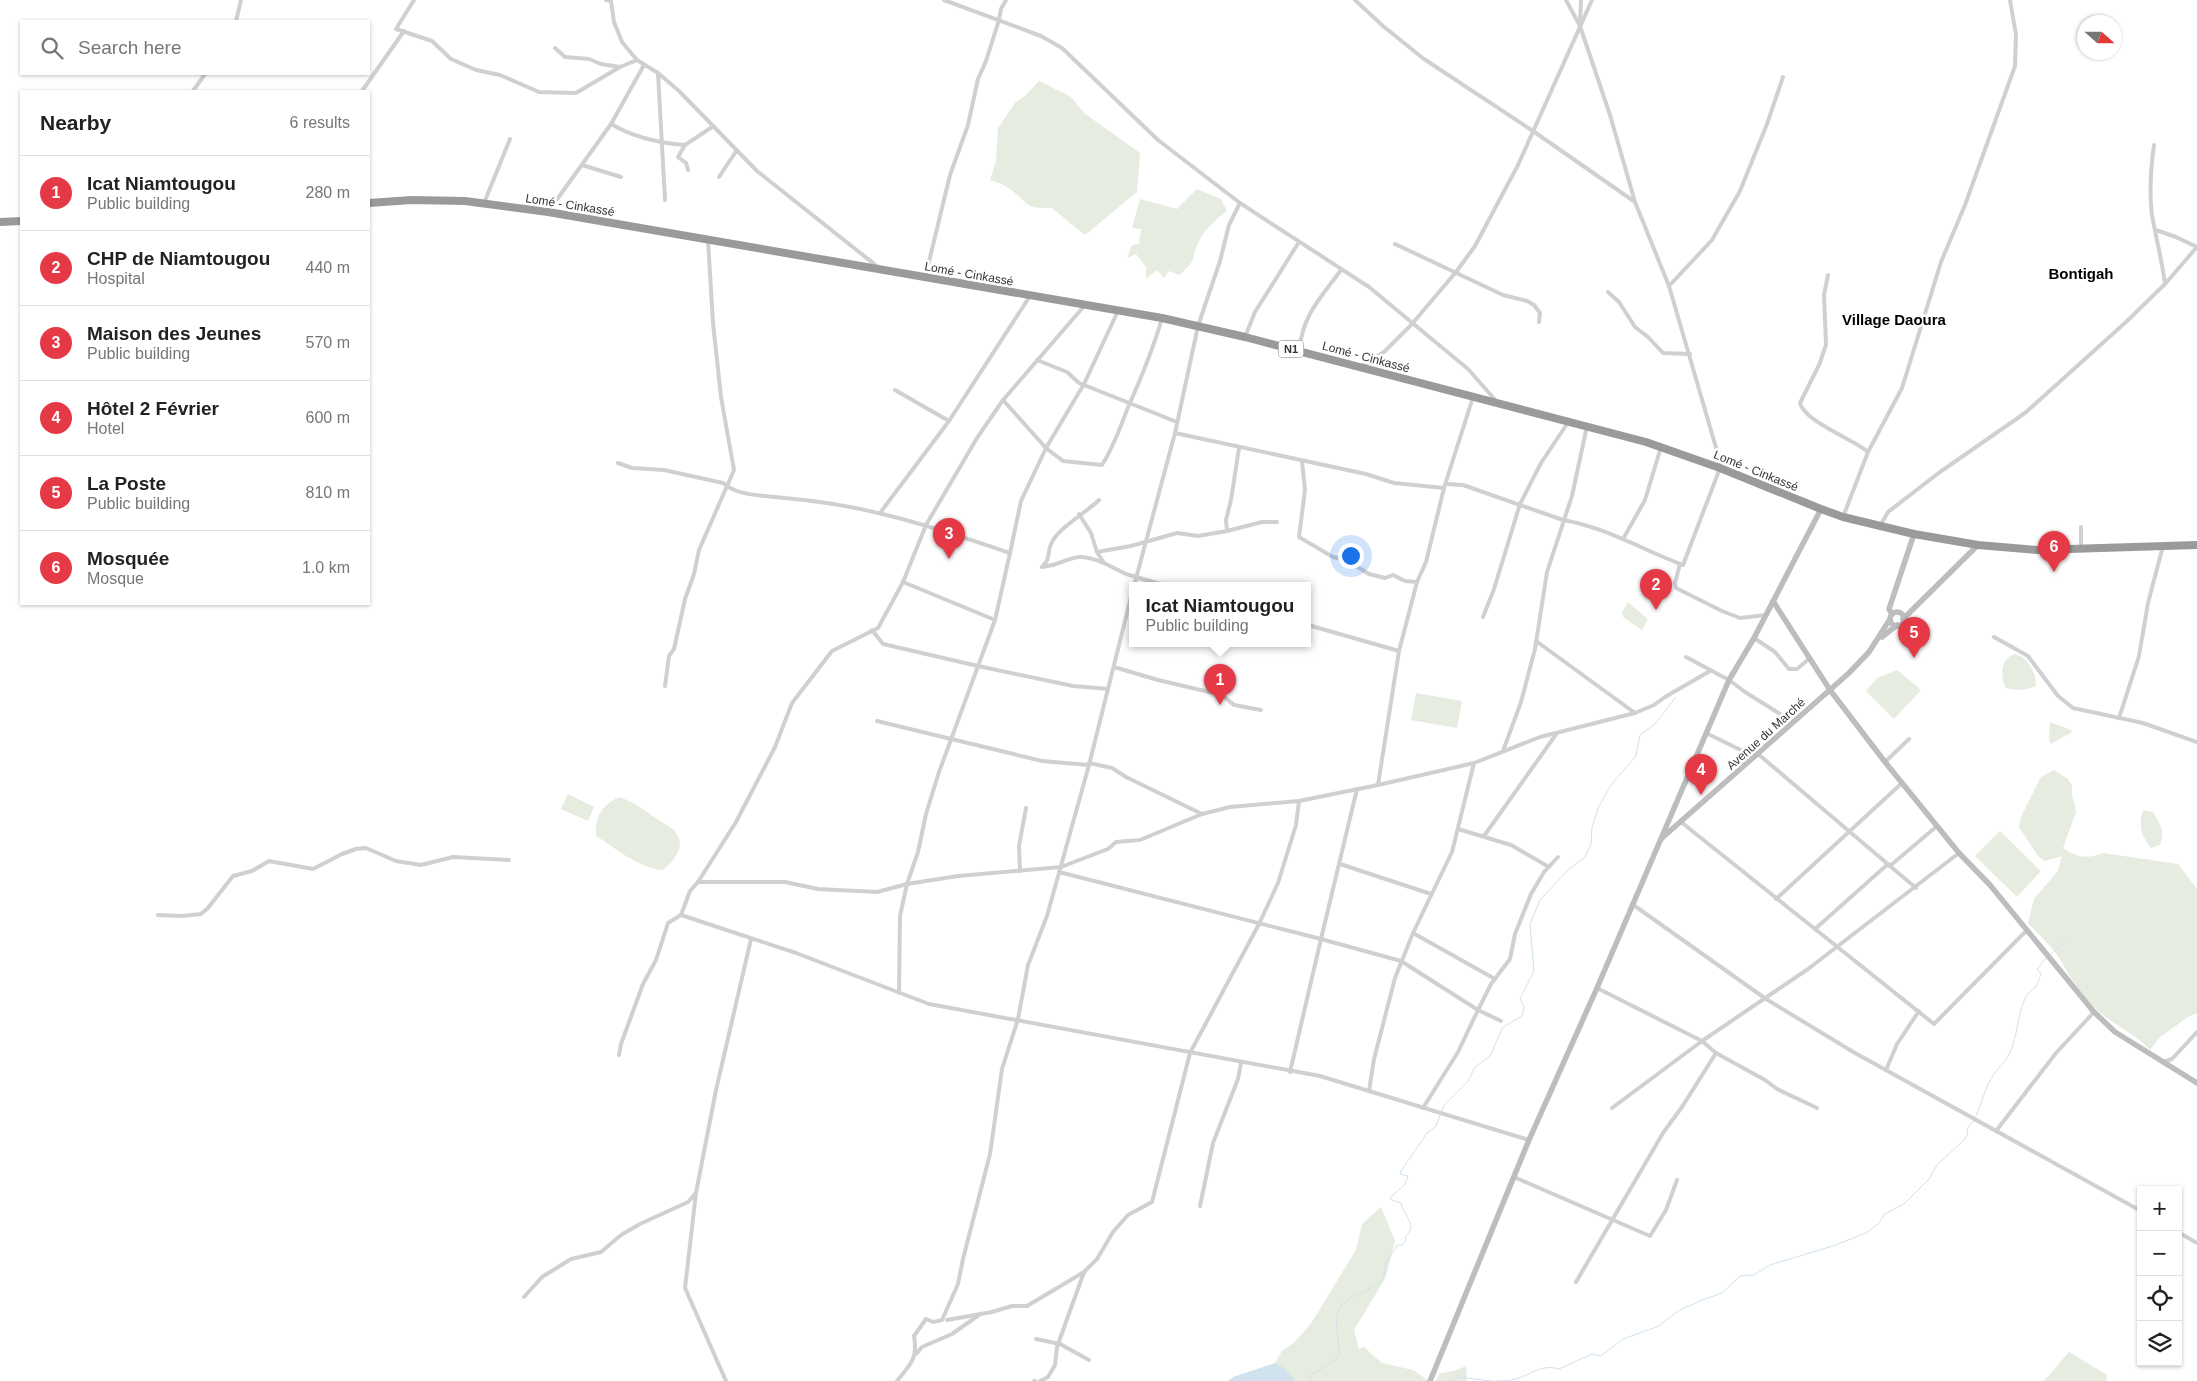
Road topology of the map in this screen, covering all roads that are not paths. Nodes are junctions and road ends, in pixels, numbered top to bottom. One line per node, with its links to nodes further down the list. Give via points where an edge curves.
1 (241, 0): 11 (street)
2 (414, 0): 14 (street, via 396,28)
3 (609, 0): 16 (street, via 622,42)
4 (944, 0): 12 (street)
5 (1006, 0): 12 (street)
6 (1355, 0): 26 (street, via 1424,58)
7 (1566, 0): 13 (street)
8 (1581, 0): 13 (street)
9 (1592, 0): 13 (street)
10 (2010, 0): 83 (street, via 2016,35 2014,66 1965,205 1941,262 1902,388)
11 (236, 20)
12 (1000, 20): 37 (street, via 1062,48 1158,140); 53 (street, via 978,79 968,124 950,175)
13 (1580, 26): 26 (street); 38 (street)
14 (404, 31): 18 (street, via 432,41 451,59 539,92 576,93); 23 (street)
15 (555, 48): 18 (street, via 565,57)
16 (637, 60): 17 (street); 18 (street)
17 (644, 66): 19 (street); 24 (street)
18 (620, 67)
19 (658, 73): 25 (street); 28 (street)
20 (204, 75): 22 (street)
21 (1784, 76): 55 (street, via 1740,191 1712,240)
22 (194, 90)
23 (363, 90)
24 (611, 124): 28 (street); 32 (street)
25 (712, 127): 30 (street); 31 (street)
26 (1533, 131): 38 (street); 51 (street, via 1475,246)
27 (510, 139): 40 (street)
28 (662, 143): 30 (street); 36 (street)
29 (2154, 145): 44 (street, via 2152,198)
30 (685, 146): 33 (street, via 678,157 686,163)
31 (737, 150): 35 (street); 49 (street, via 757,171)
32 (582, 165): 34 (street); 41 (street)
33 (688, 170)
34 (621, 177)
35 (719, 177)
36 (666, 200)
37 (1240, 202): 46 (street); 63 (street, via 1229,225)
38 (1635, 202): 55 (street)
39 (370, 203): 40 (highway, Lomé - Cinkassé / N1, via 426,200)
40 (484, 203): 41 (highway, Lomé - Cinkassé / N1)
41 (548, 212): 45 (highway, Lomé - Cinkassé / N1)
42 (20, 221): 43 (highway)
43 (0, 222)
44 (2156, 230): 48 (street); 54 (street)
45 (708, 240): 49 (highway, Lomé - Cinkassé / N1); 88 (street, via 721,397 734,466)
46 (1299, 242): 50 (street); 64 (street, via 1255,312)
47 (1395, 244): 51 (street)
48 (2197, 247): 54 (street)
49 (882, 270): 53 (highway, Lomé - Cinkassé / N1)
50 (1341, 270): 62 (street, via 1369,287); 65 (street, via 1304,324)
51 (1456, 272): 61 (street, via 1503,295 1534,305 1540,313); 62 (street)
52 (1828, 276): 83 (street, via 1824,295 1826,344 1800,403 1826,426)
53 (925, 278): 57 (highway, Lomé - Cinkassé / N1)
54 (2165, 284): 98 (street, via 2025,413 1888,512)
55 (1669, 286): 66 (street)
56 (1608, 292): 66 (street, via 1619,302 1635,328 1663,353)
57 (1030, 296): 58 (highway, Lomé - Cinkassé / N1); 75 (street)
58 (1085, 305): 59 (highway, Lomé - Cinkassé / N1); 67 (street)
59 (1118, 311): 60 (highway, Lomé - Cinkassé / N1); 69 (street)
60 (1162, 318): 63 (highway, Lomé - Cinkassé / N1); 74 (street, via 1147,367)
61 (1539, 322)
62 (1412, 324): 68 (street, via 1384,352); 73 (street, via 1468,369)
63 (1198, 326): 64 (highway, Lomé - Cinkassé / N1); 77 (street)
64 (1245, 337): 65 (highway, Lomé - Cinkassé / N1)
65 (1299, 351): 68 (highway, Lomé - Cinkassé / N1)
66 (1690, 354): 86 (street)
67 (1037, 360): 69 (street, via 1067,372 1073,380); 72 (street)
68 (1362, 366): 71 (highway, Lomé - Cinkassé / N1)
69 (1084, 384): 74 (street); 81 (street)
70 (895, 390): 75 (street)
71 (1473, 397): 73 (highway, Lomé - Cinkassé / N1); 87 (street)
72 (1003, 400): 81 (street); 97 (street)
73 (1498, 403): 76 (highway, Lomé - Cinkassé / N1)
74 (1130, 404): 77 (street); 81 (street, via 1116,444 1102,465 1062,461)
75 (949, 421): 92 (street)
76 (1569, 421): 78 (highway, Lomé - Cinkassé / N1); 90 (street, via 1541,463)
77 (1177, 422): 79 (street)
78 (1587, 426): 80 (highway, Lomé - Cinkassé / N1); 95 (street, via 1572,496)
79 (1175, 433): 82 (street); 103 (street)
80 (1661, 446): 86 (highway, Lomé - Cinkassé / N1); 102 (street, via 1645,500)
81 (1046, 448): 109 (street, via 1022,501)
82 (1239, 448): 84 (street); 100 (street, via 1226,520)
83 (1868, 452): 94 (street)
84 (1302, 462): 87 (street, via 1366,474 1394,483); 116 (street, via 1305,490 1299,537 1369,574 1385,578 1393,575)
85 (618, 463): 88 (street, via 632,468 699,477)
86 (1720, 468): 91 (highway, Lomé - Cinkassé / N1); 111 (street, via 1683,565)
87 (1445, 486): 90 (street, via 1463,485); 116 (street, via 1426,562)
88 (728, 487): 92 (street, via 744,493); 138 (street, via 699,550 674,649 669,656)
89 (1099, 500): 93 (street)
90 (1520, 504): 95 (street); 120 (street)
91 (1820, 509): 94 (highway, Lomé - Cinkassé / N1); 117 (main road)
92 (880, 513): 97 (street)
93 (1078, 514): 108 (street, via 1091,533); 110 (street, via 1051,542 1048,562 1042,567 1056,566 1073,557 1084,556)
94 (1843, 517): 98 (highway, Lomé - Cinkassé / N1)
95 (1563, 520): 102 (street, via 1579,522); 130 (street, via 1546,572)
96 (1277, 522): 100 (street, via 1262,522)
97 (926, 525): 109 (street); 113 (street)
98 (1880, 526): 101 (highway, Lomé - Cinkassé / N1)
99 (2081, 526): 107 (street)
100 (1227, 532): 103 (street, via 1198,536 1177,534)
101 (1914, 534): 105 (highway, Lomé - Cinkassé / N1); 121 (main road, via 1889,609)
102 (1623, 539): 111 (street)
103 (1146, 541): 108 (street); 112 (street)
104 (2197, 545): 106 (highway, Lomé - Cinkassé / N1)
105 (1978, 546): 107 (highway, Lomé - Cinkassé / N1); 122 (main road)
106 (2163, 546): 107 (highway, Lomé - Cinkassé / N1); 143 (street, via 2148,603 2139,656)
107 (2081, 550)
108 (1097, 552): 110 (street)
109 (1010, 553): 123 (street)
110 (1104, 563): 112 (street)
111 (1680, 564): 119 (street, via 1676,588 1740,618)
112 (1136, 578): 114 (street); 115 (street)
113 (903, 582): 123 (street); 126 (street, via 878,628)
114 (1135, 582)
115 (1152, 582)
116 (1417, 582): 131 (street)
117 (1773, 601): 119 (main road); 133 (main road)
118 (1129, 605): 135 (street)
119 (1766, 615): 128 (main road)
120 (1483, 617)
121 (1891, 617): 122 (main road, via 1899,613); 125 (main road, via 1892,624); 129 (main road, Avenue du Marché)
122 (1903, 619): 125 (main road)
123 (995, 620): 134 (street)
124 (1311, 626): 131 (street)
125 (1897, 626): 129 (main road, Avenue du Marché)
126 (872, 630): 134 (street, via 883,644); 176 (street, via 832,651 792,704 775,747 736,822)
127 (1994, 637): 143 (street, via 2028,656 2058,696 2073,708)
128 (1754, 638): 133 (street, via 1775,652 1789,669 1797,669); 137 (main road)
129 (1878, 640): 140 (main road, Avenue du Marché)
130 (1536, 641): 142 (street); 151 (street, via 1521,702)
131 (1400, 651): 157 (street)
132 (1686, 657): 136 (street)
133 (1810, 658): 140 (main road)
134 (978, 666): 139 (street, via 1073,686); 149 (street)
135 (1114, 667): 139 (street); 141 (street, via 1222,695 1234,705)
136 (1710, 671): 137 (street); 142 (street)
137 (1729, 680): 145 (street); 147 (main road)
138 (665, 686)
139 (1108, 689): 155 (street)
140 (1830, 690): 145 (main road, Avenue du Marché); 153 (main road)
141 (1261, 710)
142 (1635, 713): 146 (street)
143 (2119, 718): 150 (street, via 2164,729)
144 (877, 721): 149 (street)
145 (1793, 722): 152 (main road, Avenue du Marché)
146 (1557, 733): 151 (street); 166 (street)
147 (1706, 733): 152 (street); 167 (main road)
148 (1909, 738): 153 (street)
149 (952, 739): 155 (street, via 1042,761); 177 (street)
150 (2197, 742)
151 (1503, 752): 154 (street)
152 (1756, 756): 162 (main road, Avenue du Marché); 165 (street)
153 (1885, 762): 156 (main road)
154 (1474, 763): 157 (street); 164 (street)
155 (1089, 764): 161 (street, via 1112,768); 174 (street)
156 (1902, 784): 163 (main road); 165 (street)
157 (1378, 785): 158 (street)
158 (1357, 789): 159 (street); 171 (street)
159 (1299, 800): 161 (street, via 1230,807); 184 (street, via 1296,825 1278,883)
160 (1026, 808): 175 (street, via 1019,846)
161 (1202, 814): 174 (street, via 1140,840 1116,842 1108,849)
162 (1682, 822): 167 (main road, Avenue du Marché); 180 (street)
163 (1938, 826): 168 (main road); 172 (street)
164 (1458, 829): 166 (street); 179 (street, via 1452,852)
165 (1849, 831): 172 (street); 180 (street)
166 (1484, 836): 173 (street, via 1511,845)
167 (1662, 838): 181 (main road)
168 (1959, 853): 178 (street); 186 (main road)
169 (1558, 857): 173 (street)
170 (510, 860): 182 (street, via 453,857 421,865 396,861 366,848 342,854 313,868 269,861 234,876 201,914)
171 (1340, 864): 179 (street); 189 (street)
172 (1889, 865): 178 (street); 185 (street)
173 (1549, 867): 192 (street, via 1531,894 1515,934 1510,959)
174 (1060, 870): 175 (street); 184 (street); 199 (street, via 1028,965)
175 (1020, 871): 177 (street)
176 (698, 882): 177 (street, via 785,882 818,889 877,892); 183 (street, via 690,891)
177 (907, 884): 194 (street, via 900,916)
178 (1916, 888): 190 (street)
179 (1431, 894): 187 (street)
180 (1776, 899): 185 (street)
181 (1632, 904): 193 (main road); 195 (street)
182 (158, 914)
183 (681, 915): 188 (street); 205 (street, via 668,923 620,1044)
184 (1259, 924): 189 (street); 203 (street)
185 (1815, 929): 190 (street)
186 (2027, 930): 197 (street, via 1934,1024); 198 (main road)
187 (1413, 933): 191 (street); 192 (street)
188 (751, 938): 194 (street); 219 (street)
189 (1321, 939): 191 (street); 209 (street)
190 (1838, 947): 195 (street); 197 (street)
191 (1401, 961): 196 (street); 211 (street, via 1374,1059)
192 (1495, 979): 196 (street)
193 (1597, 988): 202 (street); 216 (main road)
194 (899, 993): 199 (street, via 929,1004)
195 (1766, 999): 202 (street); 208 (street)
196 (1478, 1010): 200 (street); 212 (street, via 1458,1052)
197 (1919, 1011): 208 (street, via 1897,1044)
198 (2094, 1012): 207 (main road, via 2115,1032); 215 (street, via 2050,1060)
199 (1018, 1020): 203 (street); 232 (street, via 1002,1070 990,1154 958,1284 942,1320 933,1322 926,1319 914,1336)
200 (1501, 1021)
201 (2197, 1032): 207 (street, via 2172,1059)
202 (1702, 1041): 204 (street); 213 (street)
203 (1190, 1053): 206 (street); 225 (street, via 1152,1202 1128,1215)
204 (1716, 1053): 214 (street); 222 (street)
205 (619, 1055)
206 (1241, 1062): 209 (street); 220 (street, via 1213,1143)
207 (2163, 1062): 210 (main road)
208 (1886, 1070): 215 (street)
209 (1290, 1072): 211 (street, via 1320,1076)
210 (2197, 1083)
211 (1369, 1091): 212 (street)
212 (1423, 1108): 216 (street)
213 (1612, 1108)
214 (1817, 1108)
215 (1996, 1131): 221 (street)
216 (1529, 1140): 217 (main road)
217 (1514, 1177): 222 (street); 237 (main road)
218 (1678, 1180): 222 (street, via 1666,1210 1650,1236)
219 (696, 1193): 227 (street, via 688,1202 621,1235 601,1252 571,1259 542,1277); 234 (street, via 685,1288)
220 (1200, 1206)
221 (2137, 1209)
222 (1612, 1219): 226 (street)
223 (2182, 1234): 224 (street)
224 (2197, 1243)
225 (1084, 1272): 228 (street, via 1027,1306 1012,1306); 231 (street)
226 (1576, 1282)
227 (524, 1297)
228 (980, 1314): 229 (street); 232 (street, via 952,1334 922,1347)
229 (947, 1320)
230 (1036, 1339): 231 (street)
231 (1060, 1344): 233 (street); 236 (street, via 1055,1365 1048,1377)
232 (916, 1354): 235 (street)
233 (1089, 1360)
234 (726, 1381)
235 (897, 1381)
236 (1040, 1381)
237 (1430, 1381)

